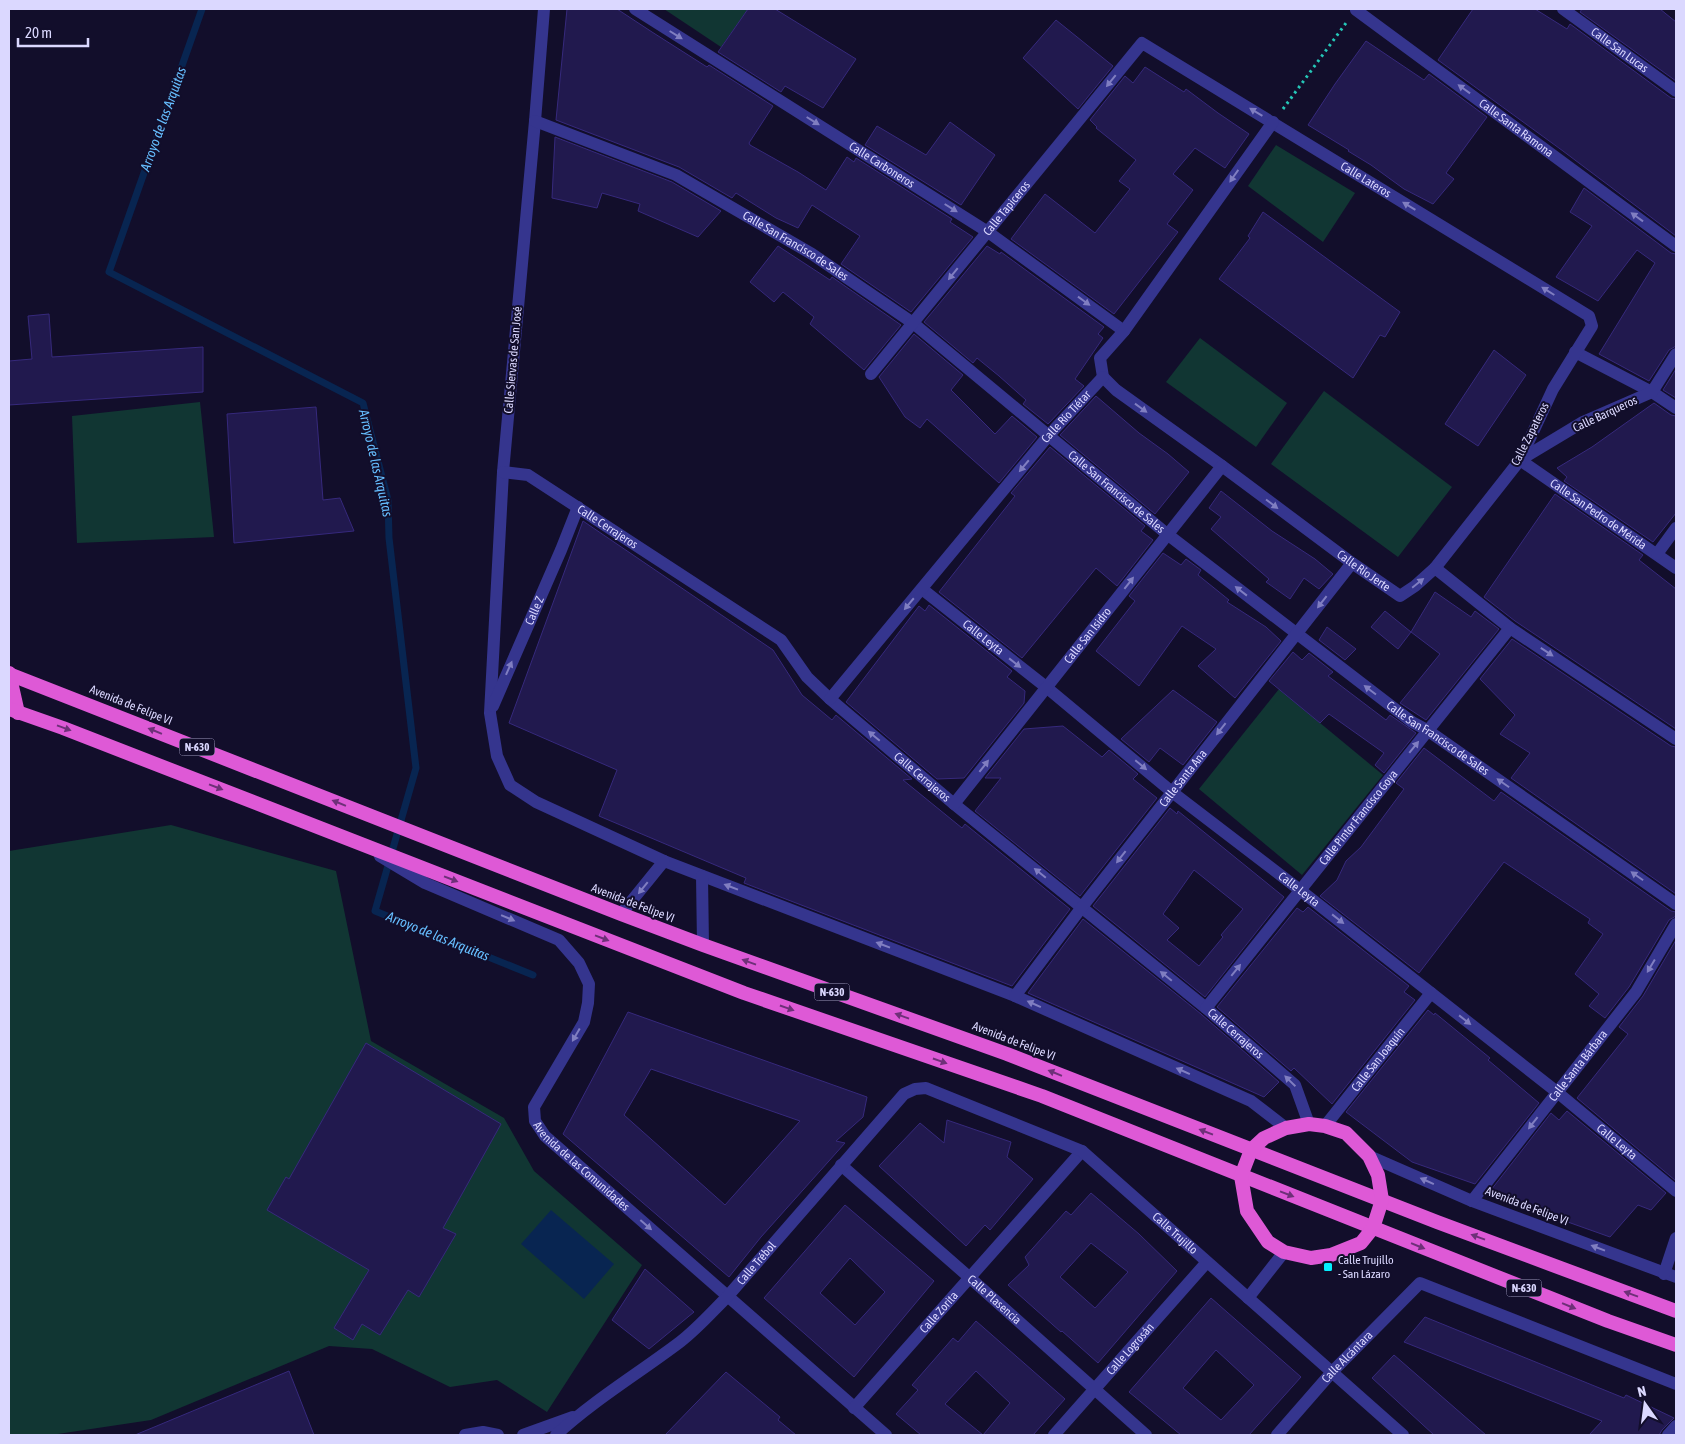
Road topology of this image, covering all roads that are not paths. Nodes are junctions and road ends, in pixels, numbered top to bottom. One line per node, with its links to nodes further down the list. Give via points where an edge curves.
1 (544, 9): 7 (street, Calle Siervas de San José)
2 (634, 9): 9 (street, Calle Carboneros, one-way to 9)
3 (1563, 9): 6 (street, Calle San Lucas)
4 (1356, 10): 10 (street, Calle Santa Ramona, one-way to 4)
5 (1142, 43): 8 (street, Calle Lateros, one-way to 5); 9 (street, Calle Tapiceros, one-way to 9)
6 (1676, 91)
7 (535, 121): 12 (street, Calle San Francisco de Sales, via 676,175 812,254); 23 (street, Calle Siervas de San José)
8 (1273, 122): 11 (street, Calle Lateros, one-way to 8); 13 (street, one-way to 13)
9 (988, 232): 12 (street, Calle Tapiceros, one-way to 12); 13 (street, Calle Carboneros, one-way to 13)
10 (1676, 246)
11 (1589, 316): 14 (street, Calle Zapateros, via 1592,326)
12 (913, 323): 16 (street, Calle Tapiceros); 20 (street, Calle San Francisco de Sales)
13 (1124, 331): 17 (street, via 1100,358)
14 (1576, 352): 18 (street); 21 (street, Calle Zapateros, via 1553,390)
15 (1676, 354): 18 (street, Calle Barqueros)
16 (871, 374)
17 (1103, 378): 20 (street, Calle Río Tiétar); 22 (street, Calle Río Jerte, one-way to 22)
18 (1652, 392): 19 (street); 21 (street, Calle Barqueros, via 1583,422)
19 (1676, 408)
20 (1049, 435): 26 (street, Calle San Francisco de Sales); 31 (street, Calle Río Tiétar, one-way to 31)
21 (1520, 460): 27 (street, Calle San Pedro de Mérida); 29 (street, Calle Zapateros)
22 (1222, 466): 26 (street, Calle San Isidro); 28 (street, Calle Río Jerte, one-way to 28)
23 (502, 472): 24 (street, Calle Cerrajeros, via 528,475); 38 (street, Calle Siervas de San José)
24 (578, 507): 36 (street, Calle Cerrajeros, via 781,640 807,677); 38 (street, Calle Z, one-way to 24)
25 (1676, 528): 27 (street)
26 (1167, 534): 33 (street, Calle San Francisco de Sales, one-way to 26); 35 (street, Calle San Isidro, one-way to 26)
27 (1657, 554): 30 (street, Calle San Pedro de Mérida)
28 (1352, 563): 29 (street, Calle Río Jerte, one-way to 29, via 1400,596); 33 (street, Calle Santa Ana, one-way to 33)
29 (1435, 568): 32 (street)
30 (1676, 568)
31 (922, 589): 35 (street, Calle Leyta, one-way to 35); 36 (street, Calle Río Tiétar, one-way to 36)
32 (1510, 628): 39 (street, Calle Pintor Francisco Goya); 40 (street, one-way to 40)
33 (1296, 634): 39 (street, Calle San Francisco de Sales, one-way to 33, via 1412,722); 41 (street, Calle Santa Ana, one-way to 41)
34 (9, 674): 37 (highway); 49 (highway, Avenida de Felipe VI / N-630, one-way to 34)
35 (1046, 688): 41 (street, Calle Leyta, one-way to 41); 42 (street, Calle San Isidro, one-way to 35)
36 (830, 699): 42 (street, Calle Cerrajeros, one-way to 36)
37 (12, 712): 43 (highway, N-630, one-way to 43, via 63,728)
38 (490, 713): 44 (street, via 497,756 510,785 536,802)
39 (1428, 730): 46 (street, Calle Pintor Francisco Goya, one-way to 39); 47 (street, Calle San Francisco de Sales, one-way to 39)
40 (1676, 739)
41 (1172, 792): 46 (street, Calle Leyta); 48 (street, Calle Santa Ana, one-way to 48)
42 (954, 804): 48 (street, Calle Cerrajeros, one-way to 42)
43 (355, 842): 64 (highway, N-630, one-way to 64, via 744,994 1042,1096); 74 (street, Avenida de las Comunidades, one-way to 74, via 425,883 559,940 579,963 589,984 584,1022 534,1107 535,1121 546,1136)
44 (664, 861): 45 (street); 49 (street, one-way to 49)
45 (702, 876): 51 (street); 53 (street, one-way to 45)
46 (1300, 890): 52 (street, Calle Leyta, one-way to 52); 54 (street, Calle Pintor Francisco Goya, one-way to 46)
47 (1676, 904)
48 (1082, 907): 53 (street, Calle Santa Ana); 54 (street, Calle Cerrajeros, one-way to 48)
49 (621, 914): 51 (highway, Avenida de Felipe VI / N-630)
50 (1676, 924): 56 (street, Calle Santa Bárbara, one-way to 56, via 1636,992)
51 (703, 945): 60 (highway, Avenida de Felipe VI / N-630, one-way to 51, via 1007,1054)
52 (1431, 993): 56 (street, Calle Leyta, one-way to 56); 58 (street, Calle San Joaquín)
53 (1015, 996): 59 (street, one-way to 53, via 1251,1101)
54 (1206, 1008): 57 (street, Calle Cerrajeros, one-way to 54, via 1295,1085)
55 (914, 1089): 61 (street, Calle Trujillo, via 926,1088); 63 (street, Calle Trébol, via 904,1094)
56 (1557, 1092): 65 (street, Calle Leyta); 67 (street, Calle Santa Bárbara, one-way to 67)
57 (1310, 1124): 58 (highway); 59 (highway)
58 (1325, 1126): 62 (highway, via 1346,1133)
59 (1286, 1128): 60 (highway, via 1264,1138)
60 (1251, 1150): 64 (highway); 66 (highway, N-630)
61 (1082, 1151): 71 (street, Calle Trujillo); 73 (street, Calle Zorita)
62 (1370, 1156): 66 (highway); 67 (street, Avenida de Felipe VI, one-way to 62)
63 (841, 1165): 73 (street, Calle Plasencia); 74 (street, Calle Trébol)
64 (1241, 1176): 68 (highway, N-630, one-way to 68); 70 (highway, via 1247,1211 1268,1242)
65 (1676, 1190)
66 (1382, 1200): 68 (highway); 76 (highway, N-630, one-way to 66)
67 (1472, 1201): 72 (street, Avenida de Felipe VI, one-way to 67)
68 (1372, 1228): 70 (highway, via 1361,1243 1331,1255 1311,1258); 77 (highway, N-630, one-way to 77)
69 (1676, 1238): 72 (street)
70 (1284, 1252): 75 (street)
71 (1208, 1262): 75 (street, Calle Trujillo); 80 (street, Calle Logrosán)
72 (1670, 1276)
73 (969, 1277): 80 (street, Calle Plasencia); 81 (street, Calle Zorita)
74 (727, 1296): 81 (street, Avenida de las Comunidades); 82 (street, Calle Trébol, via 680,1342)
75 (1248, 1298): 78 (street, Calle Trujillo)
76 (1676, 1311)
77 (1676, 1345)
78 (1332, 1372): 79 (street, Calle Alcántara, via 1420,1283); 91 (street, Calle Alcántara); 92 (street, Calle Trujillo)
79 (1676, 1384)
80 (1094, 1390): 89 (street, Calle Logrosán); 90 (street, Calle Plasencia)
81 (854, 1408): 88 (street, Avenida de las Comunidades)
82 (578, 1415): 86 (street, Calle Trébol); 87 (street, Calle Trébol)
83 (1676, 1426): 93 (street)
84 (465, 1435): 85 (street, via 484,1432)
85 (498, 1435)
86 (523, 1435)
87 (556, 1435)
88 (886, 1435)
89 (1054, 1435)
90 (1146, 1435)
91 (1277, 1435)
92 (1403, 1435)
93 (1668, 1435)

